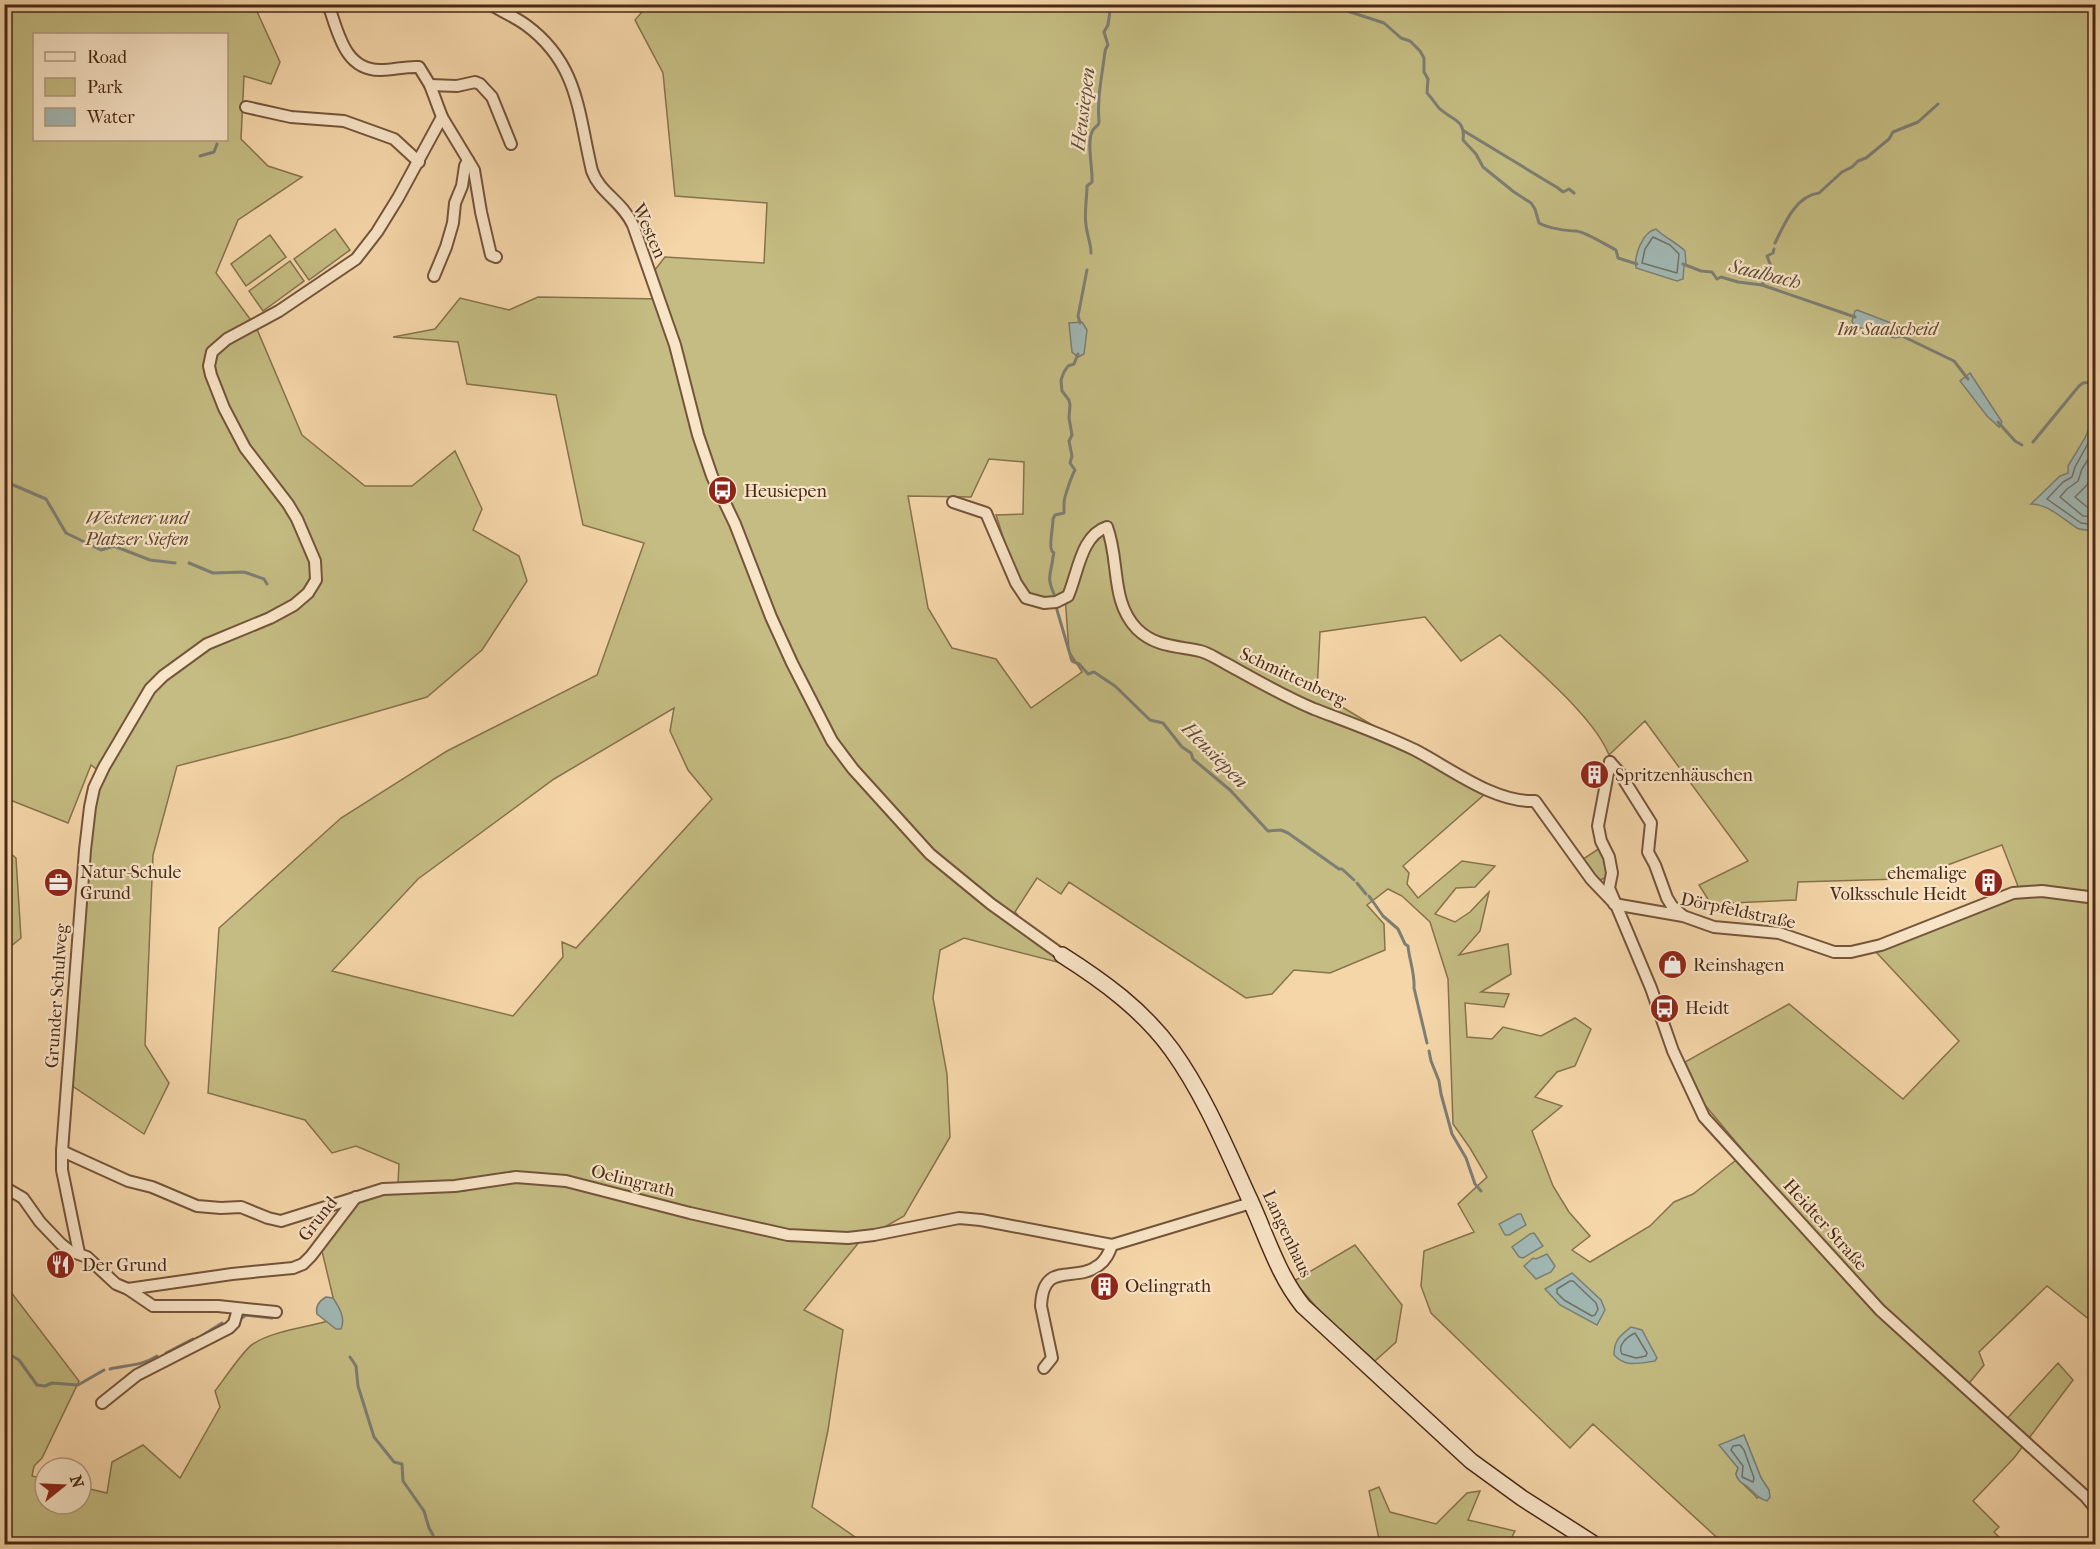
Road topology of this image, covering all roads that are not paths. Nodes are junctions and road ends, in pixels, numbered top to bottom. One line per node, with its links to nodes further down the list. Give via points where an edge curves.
1 (328, 4): 3 (street, via 348,56 379,70 419,67)
2 (490, 4): 13 (street, Westen, via 525,24 545,42 568,74 592,171 633,225 675,345 707,462 771,617 836,747 930,854)
3 (430, 85): 5 (street); 6 (street, via 480,84 492,97)
4 (246, 107): 8 (street, via 291,117 344,121 394,139)
5 (442, 117): 7 (street); 8 (street)
6 (511, 144)
7 (468, 160): 9 (street, via 474,170 491,255); 10 (street, via 446,247)
8 (419, 162): 17 (street, Grunder Schulweg, via 356,259 262,321 227,339 211,358 211,375 224,408 245,448 297,519 315,561 316,580 294,605 207,644 163,675 141,703 99,777 90,807 85,850)
9 (496, 257)
10 (434, 276)
11 (953, 502): 14 (street, Schmittenberg, via 986,513 1016,583 1026,598 1044,603 1068,596 1091,537 1107,527 1121,603 1128,618 1144,635 1171,647 1205,653 1312,708 1415,750 1500,795 1535,801 1591,879)
12 (2096, 898): 15 (street, Dörpfeldstraße, via 2042,891 2013,892 1881,945 1851,952 1834,952 1779,933 1714,927)
13 (991, 904): 16 (street, Langenhaus)
14 (1614, 904): 15 (street, Dörpfeldstraße); 15 (street, via 1609,888 1609,857 1598,826 1610,762 1651,823 1648,852 1666,898); 29 (street, Heidter Straße, via 1704,1117 1880,1310)
15 (1683, 916)
16 (1062, 955): 21 (street, Langenhaus, via 1110,987 1171,1049 1224,1142)
17 (62, 1151): 20 (street, via 197,1206 240,1208 281,1221); 23 (street, Grunder Schulweg, via 62,1170)
18 (535, 1179): 20 (street, Grund, via 383,1189); 22 (street, Oelingrath, via 566,1181 788,1235 848,1238 959,1218)
19 (4, 1187): 23 (street, via 23,1198 62,1244)
20 (356, 1197): 24 (street, Grund, via 303,1264)
21 (1251, 1203): 22 (street, Oelingrath); 30 (street, Langenhaus, via 1284,1281 1303,1306 1471,1461)
22 (1112, 1245): 27 (street, via 1094,1269 1048,1280 1041,1306 1052,1358)
23 (79, 1253): 24 (street, via 116,1284)
24 (129, 1289): 25 (street, via 153,1306)
25 (238, 1309): 26 (street); 28 (street, via 229,1328 137,1375)
26 (276, 1312)
27 (1044, 1368)
28 (102, 1403)
29 (2096, 1509)
30 (1587, 1543)

